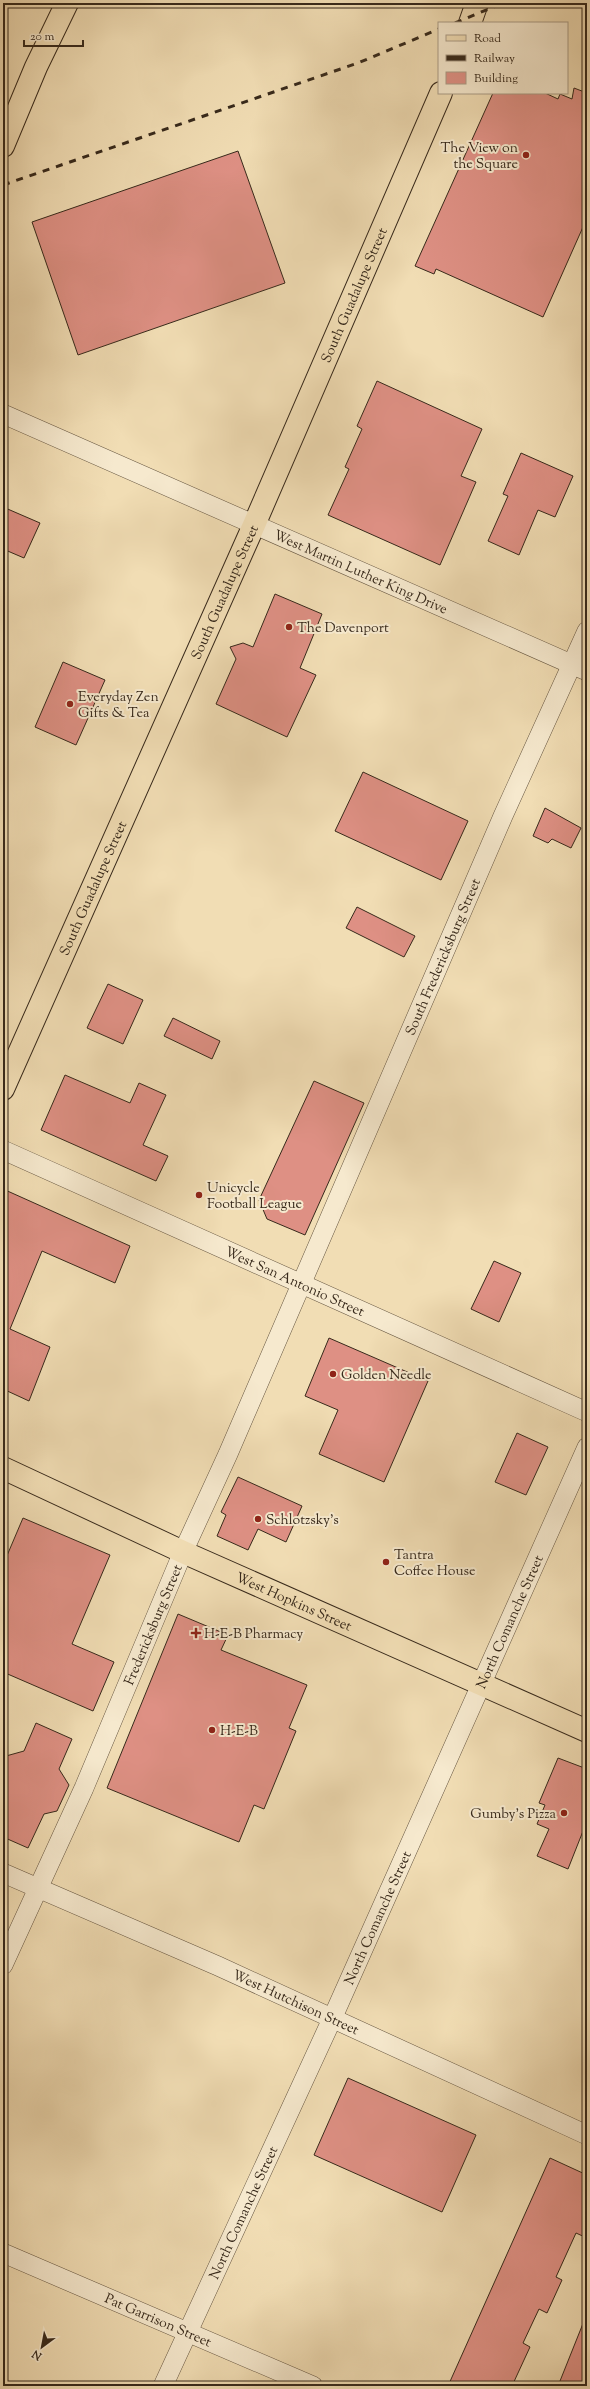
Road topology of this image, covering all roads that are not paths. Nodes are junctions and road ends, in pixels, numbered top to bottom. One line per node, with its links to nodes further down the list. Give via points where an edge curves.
1 (67, 3): 5 (main road)
2 (477, 3): 3 (main road)
3 (470, 22)
4 (441, 94): 8 (main road, South Guadalupe Street)
5 (9, 120): 6 (main road)
6 (3, 146)
7 (3, 414): 8 (street, West Martin Luther King Drive)
8 (254, 525): 10 (street, West Martin Luther King Drive); 11 (main road, South Guadalupe Street)
9 (587, 631): 10 (street, South Fredericksburg Street)
10 (579, 668): 13 (street, South Fredericksburg Street)
11 (3, 1089)
12 (3, 1150): 13 (street, West San Antonio Street)
13 (302, 1283): 14 (street, West San Antonio Street); 17 (street, Fredericksburg Street)
14 (587, 1412)
15 (587, 1447): 18 (street, North Comanche Street)
16 (3, 1468): 17 (main road, West Hopkins Street)
17 (183, 1552): 18 (main road, West Hopkins Street); 21 (street, Fredericksburg Street, via 84,1788)
18 (481, 1685): 19 (main road, West Hopkins Street); 23 (street, North Comanche Street)
19 (587, 1731)
20 (3, 1874): 21 (street, West Hutchison Street)
21 (38, 1888): 22 (street, Fredericksburg Street); 23 (street, West Hutchison Street, via 218,1966)
22 (3, 1965)
23 (332, 2019): 24 (street, West Hutchison Street); 26 (street, North Comanche Street)
24 (587, 2135)
25 (3, 2253): 26 (street, Pat Garrison Street)
26 (187, 2332): 27 (street, North Comanche Street); 28 (street, Pat Garrison Street)
27 (163, 2386)
28 (313, 2386)

